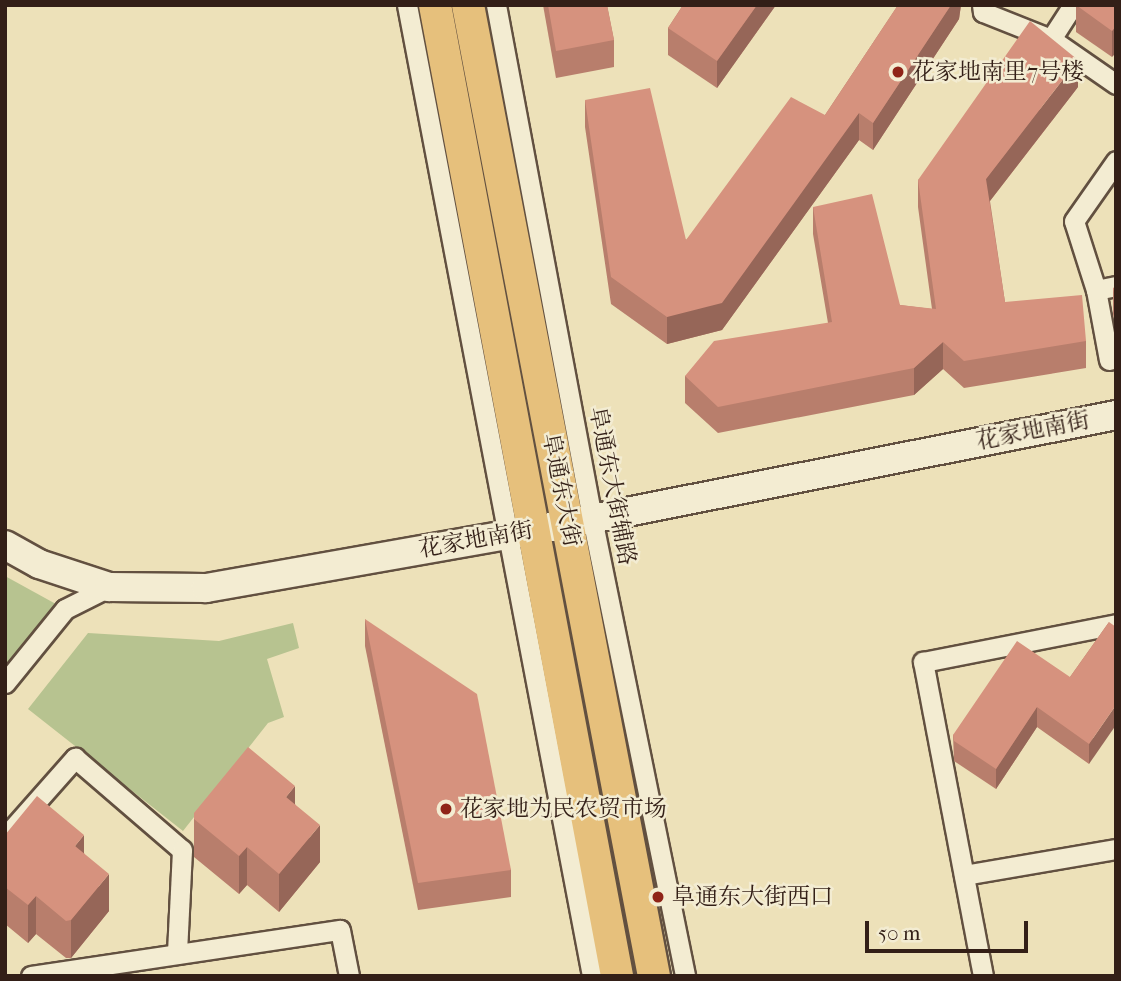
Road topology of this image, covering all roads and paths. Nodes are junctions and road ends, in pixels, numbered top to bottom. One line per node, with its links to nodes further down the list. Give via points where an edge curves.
1 (407, 5): 14 (street)
2 (436, 5): 14 (main road, 阜通东大街)
3 (468, 5): 13 (main road, 阜通东大街)
4 (496, 5): 13 (street, 阜通东大街辅路)
5 (982, 5): 7 (street, via 983,12)
6 (1073, 5): 7 (street)
7 (1051, 39): 8 (street)
8 (1116, 84)
9 (1116, 161): 10 (street, via 1074,220)
10 (1106, 288): 11 (street)
11 (1108, 360)
12 (1116, 415): 13 (street, 花家地南街)
13 (580, 520): 14 (street, 花家地南街); 28 (main road, 阜通东大街); 29 (street, 阜通东大街辅路)
14 (522, 532): 16 (street, 花家地南街, via 206,588); 22 (main road, 阜通东大街); 26 (street)
15 (5, 545): 16 (street, 花家地南街, via 39,564)
16 (109, 587): 18 (street, via 65,609)
17 (1116, 624): 21 (street, via 923,662)
18 (5, 682)
19 (5, 837): 23 (street, via 75,758 182,850)
20 (1116, 849): 21 (street)
21 (964, 875): 30 (street)
22 (603, 903): 26 (main road); 27 (main road, 阜通东大街)
23 (177, 954): 24 (street); 25 (street, via 340,930)
24 (31, 976)
25 (349, 976)
26 (593, 976)
27 (617, 976)
28 (654, 976)
29 (685, 976)
30 (983, 976)

